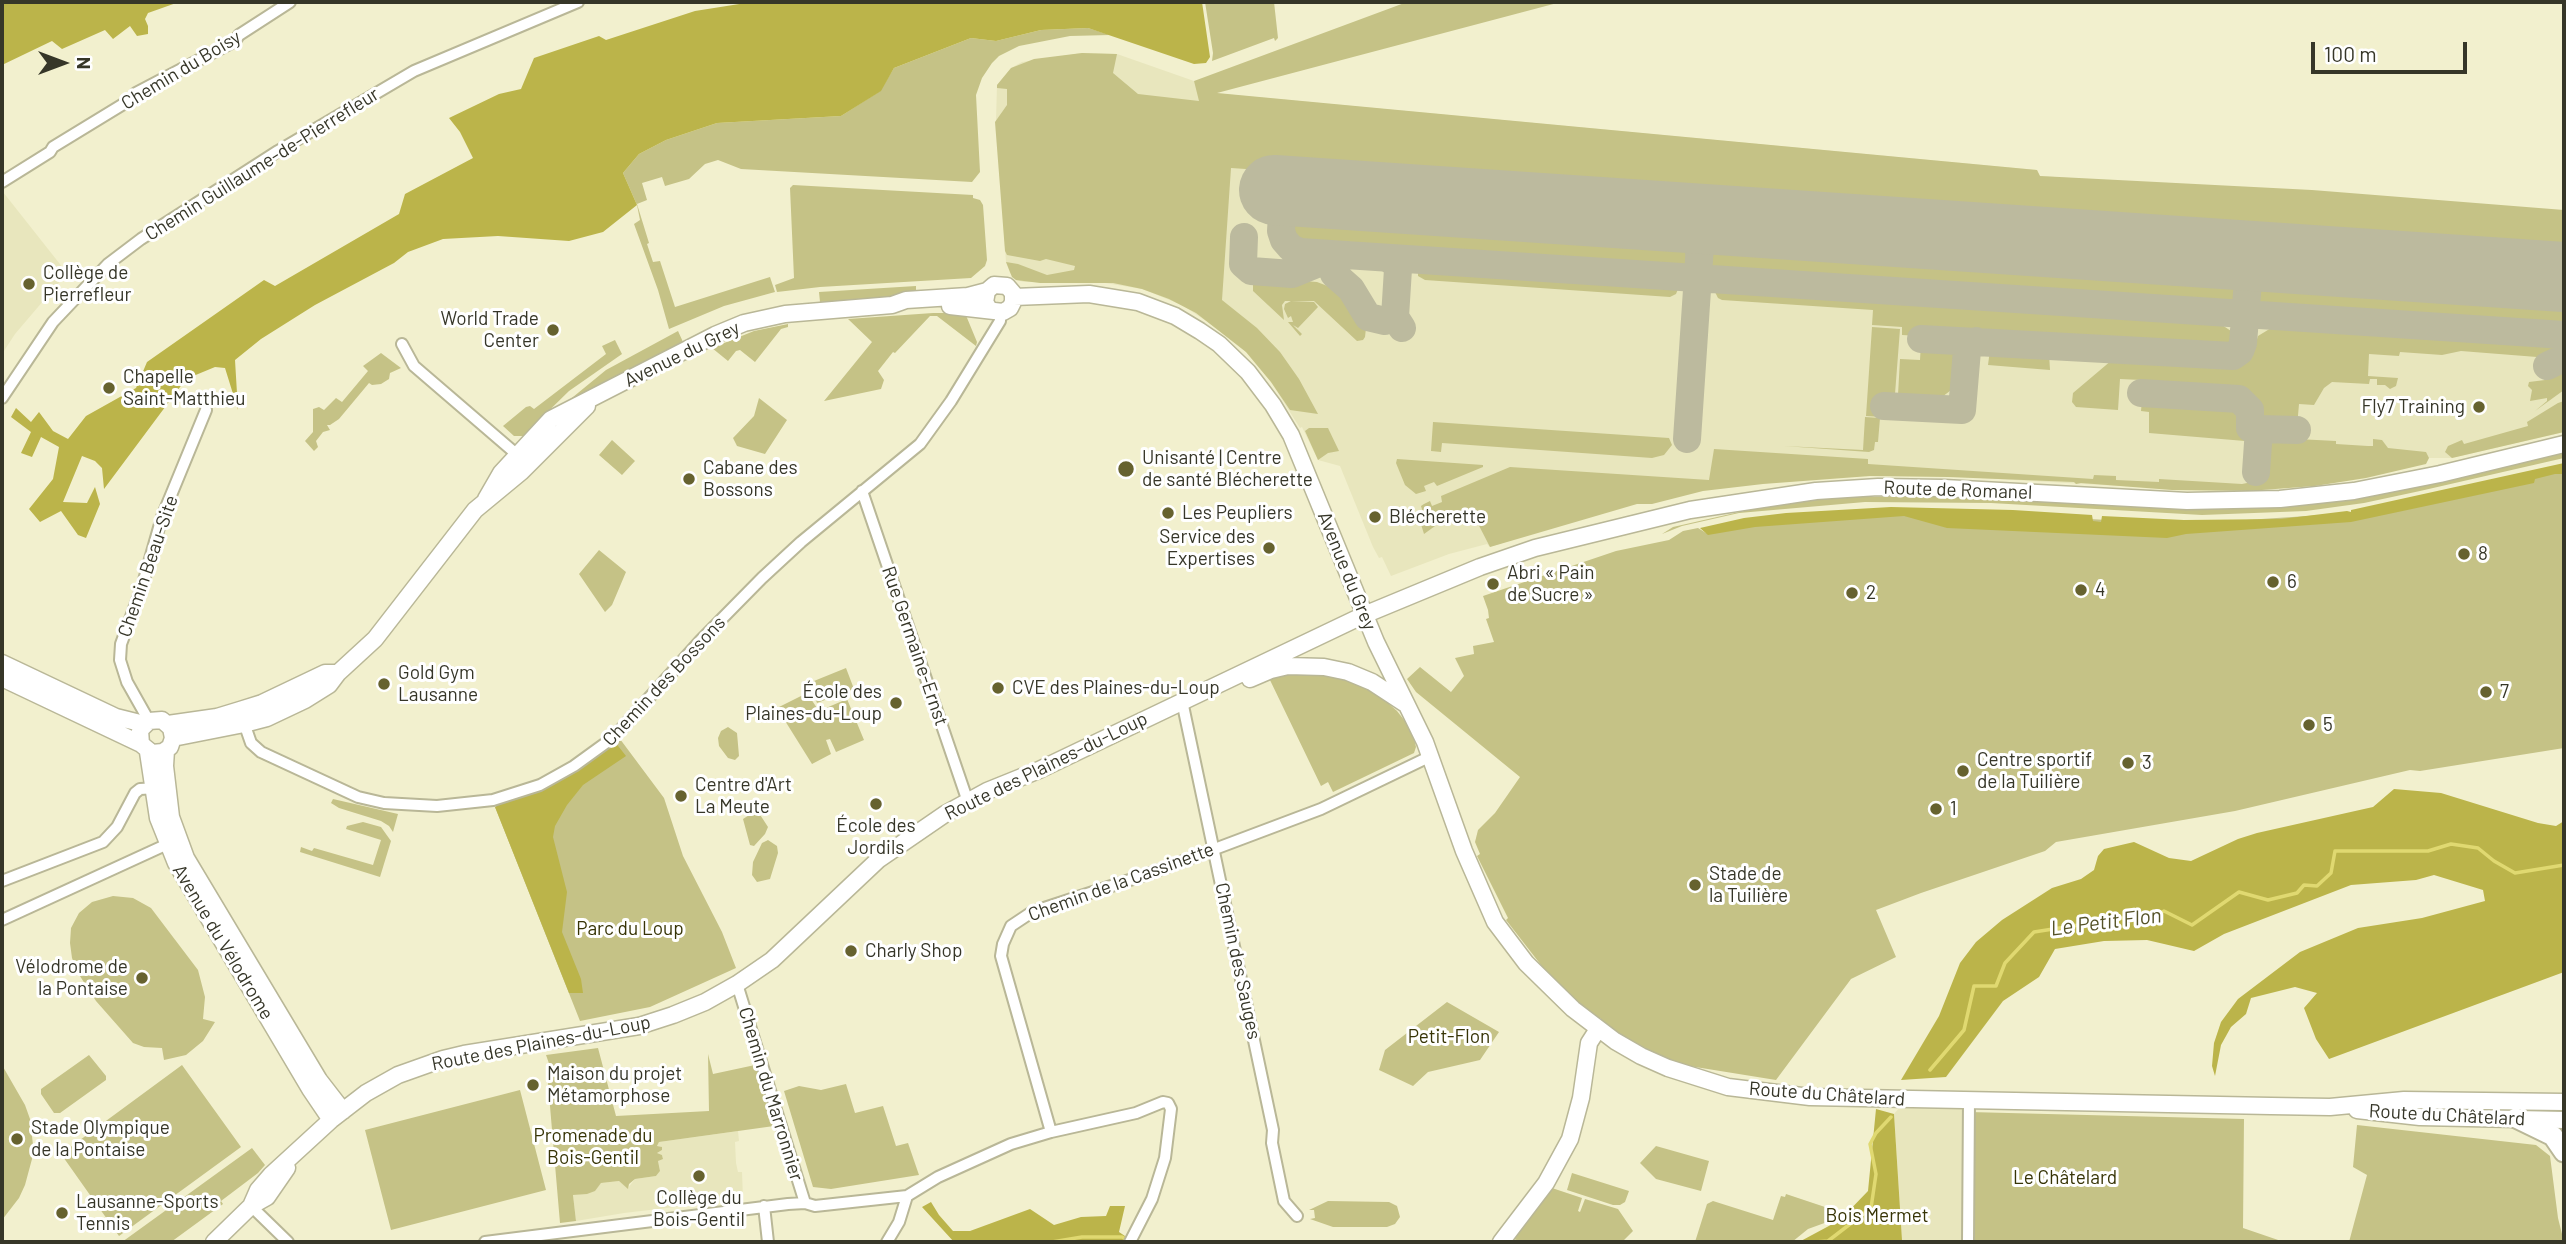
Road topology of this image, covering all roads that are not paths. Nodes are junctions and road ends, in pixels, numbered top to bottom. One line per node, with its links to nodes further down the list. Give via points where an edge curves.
1 (290, 2): 3 (street, Chemin du Boisy, via 235,41 136,93)
2 (578, 2): 9 (street, Chemin Guillaume-de-Pierrefleur, via 403,77 141,239 108,264 53,322)
3 (2, 182)
4 (987, 291): 5 (main road, via 1003,285); 6 (main road, Avenue du Grey); 7 (main road, via 985,302)
5 (1014, 298): 7 (main road, via 1010,308); 14 (main road, Avenue du Grey, via 1089,294 1132,301 1181,320 1228,352 1261,388 1291,435)
6 (892, 305): 7 (main road, Avenue du Grey); 12 (main road, Avenue du Grey, via 798,312 744,323 599,395)
7 (995, 311): 13 (street, Chemin des Bossons, via 1000,321 931,430 899,463)
8 (402, 344): 12 (street, via 414,366)
9 (2, 398)
10 (206, 410): 20 (street, Chemin Beau-Site, via 162,517 121,644 127,682)
11 (2564, 444): 14 (main road, Route de Romanel, via 2417,479 2280,499 2187,502 1878,487 1755,498 1535,548)
12 (523, 460): 19 (main road, Avenue du Grey, via 452,538 375,639 338,673 325,673)
13 (862, 491): 19 (street, Chemin des Bossons, via 762,578 614,737 540,785 468,804 384,803 358,797 272,757 253,745); 25 (street, Rue Germaine-Ernst)
14 (1364, 615): 17 (main road, Route des Plaines-du-Loup); 18 (main road, Avenue du Grey)
15 (2, 663): 20 (main road, via 116,717)
16 (2, 678): 22 (main road)
17 (1182, 701): 18 (main road, Route des Plaines-du-Loup, via 1196,702 1271,670 1310,666 1348,672); 25 (main road, Route des Plaines-du-Loup); 27 (street, Chemin des Sauges)
18 (1404, 703): 23 (main road, Route du Châtelard)
19 (242, 717): 21 (main road, Avenue du Grey)
20 (146, 722): 21 (main road, via 159,719); 22 (main road, via 139,734)
21 (169, 737): 22 (main road, via 156,754); 24 (main road, Avenue du Vélodrome)
22 (145, 748): 24 (main road, Avenue du Vélodrome)
23 (1431, 756): 27 (street, Chemin de la Cassinette, via 1321,809); 31 (main road, Route du Châtelard, via 1495,922 1526,963)
24 (158, 791): 26 (main road, Avenue du Vélodrome, via 158,818); 28 (street, via 139,789 103,842)
25 (968, 802): 30 (main road, Route des Plaines-du-Loup, via 878,860 777,956)
26 (172, 842): 29 (street); 35 (main road, Avenue du Vélodrome, via 216,931)
27 (1214, 849): 38 (street, Chemin de la Cassinette, via 1032,912 1006,933 1001,956); 44 (street, Chemin des Sauges, via 1284,1201)
28 (2, 881)
29 (2, 920)
30 (737, 985): 35 (main road, Route des Plaines-du-Loup, via 639,1026 443,1059 398,1075); 41 (street, Chemin du Marronnier)
31 (1598, 1029): 32 (main road, Route du Châtelard, via 1668,1069 1728,1087 1810,1097); 51 (main road, via 1589,1044 1570,1139 1546,1182)
32 (1969, 1101): 34 (main road, Route du Châtelard); 52 (street)
33 (2564, 1102): 34 (main road, Route du Châtelard, via 2404,1100)
34 (2330, 1107): 36 (main road, Route du Châtelard, via 2420,1117)
35 (337, 1115): 42 (main road, Route des Plaines-du-Loup, via 296,1153 269,1195)
36 (2516, 1118): 37 (main road, Route du Châtelard); 39 (highway, via 2553,1136)
37 (2564, 1119)
38 (1051, 1132): 40 (street, via 1011,1144); 50 (street, via 1168,1103 1165,1157 1152,1199)
39 (2564, 1152)
40 (907, 1195): 41 (street, via 815,1206); 49 (street)
41 (805, 1203): 43 (street)
42 (251, 1206): 45 (main road, Route des Plaines-du-Loup); 46 (street)
43 (764, 1206): 47 (street); 48 (street)
44 (1297, 1216)
45 (214, 1242)
46 (288, 1242)
47 (485, 1242)
48 (768, 1242)
49 (887, 1242)
50 (1130, 1242)
51 (1501, 1242)
52 (1968, 1242)

